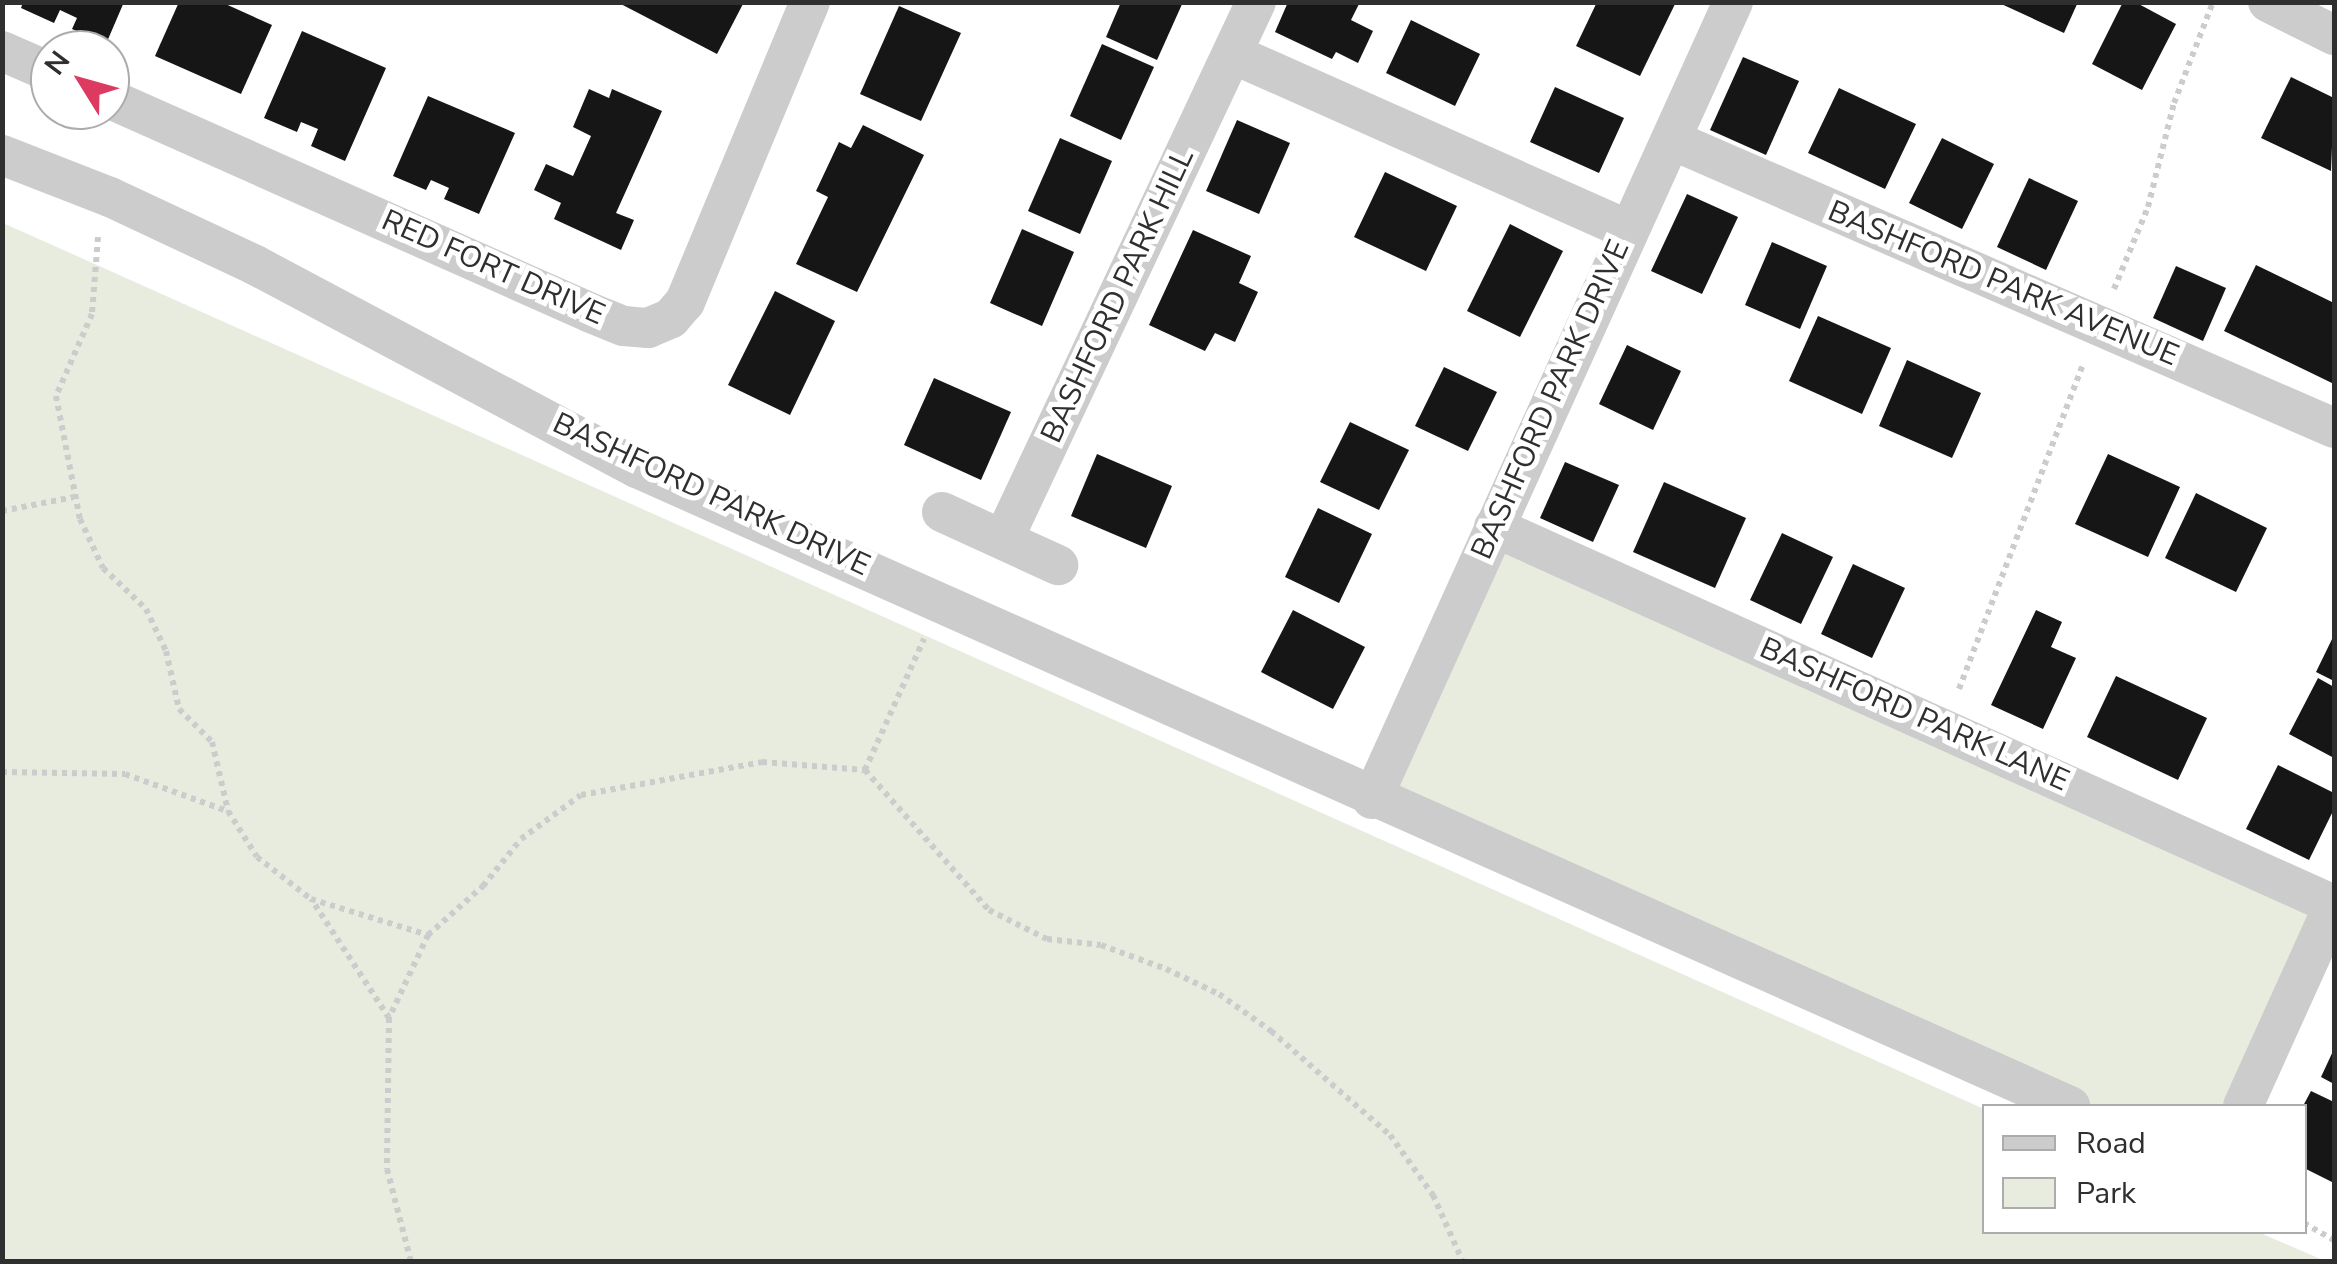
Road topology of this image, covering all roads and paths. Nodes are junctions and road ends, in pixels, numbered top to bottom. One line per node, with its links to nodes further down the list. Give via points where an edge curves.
1 (810, 2): 9 (street, RED FORT DRIVE, via 692,288 671,318 648,328 590,313)
2 (1256, 2): 7 (street, BASHFORD PARK HILL)
3 (1733, 2): 10 (street, BASHFORD PARK DRIVE)
4 (2268, 2): 5 (street)
5 (2334, 35)
6 (2, 51): 8 (street)
7 (1233, 54): 13 (street); 19 (street, BASHFORD PARK HILL)
8 (30, 63)
9 (130, 108)
10 (1672, 140): 13 (street, BASHFORD PARK DRIVE); 14 (street, BASHFORD PARK AVENUE)
11 (2, 155): 12 (street, BASHFORD PARK DRIVE)
12 (110, 198): 15 (path, via 99,228 92,314 56,396); 21 (street, BASHFORD PARK DRIVE, via 256,265 637,468)
13 (1628, 230): 18 (street, BASHFORD PARK DRIVE)
14 (2334, 428)
15 (74, 497): 16 (path); 25 (path, via 103,568 146,609 166,651 179,709 212,742)
16 (2, 511)
17 (942, 512): 19 (street)
18 (1494, 527): 24 (street, BASHFORD PARK DRIVE); 27 (street, BASHFORD PARK LANE)
19 (1004, 538): 20 (street)
20 (1058, 565)
21 (946, 603): 22 (path); 24 (street, BASHFORD PARK DRIVE)
22 (865, 770): 28 (path, via 762,762 580,795 521,839 483,886); 35 (path, via 988,910 1047,939 1101,945 1166,969 1219,994 1271,1030 1390,1135 1433,1195)
23 (2, 772): 25 (path, via 125,774)
24 (1372, 799): 30 (street, BASHFORD PARK DRIVE)
25 (228, 811): 26 (path, via 257,856)
26 (311, 900): 28 (path); 29 (path)
27 (2334, 905): 31 (street)
28 (428, 935): 29 (path)
29 (389, 1018): 34 (path, via 387,1169)
30 (2066, 1104)
31 (2244, 1104)
32 (2307, 1225): 33 (path)
33 (2334, 1240)
34 (410, 1262)
35 (1463, 1262)

